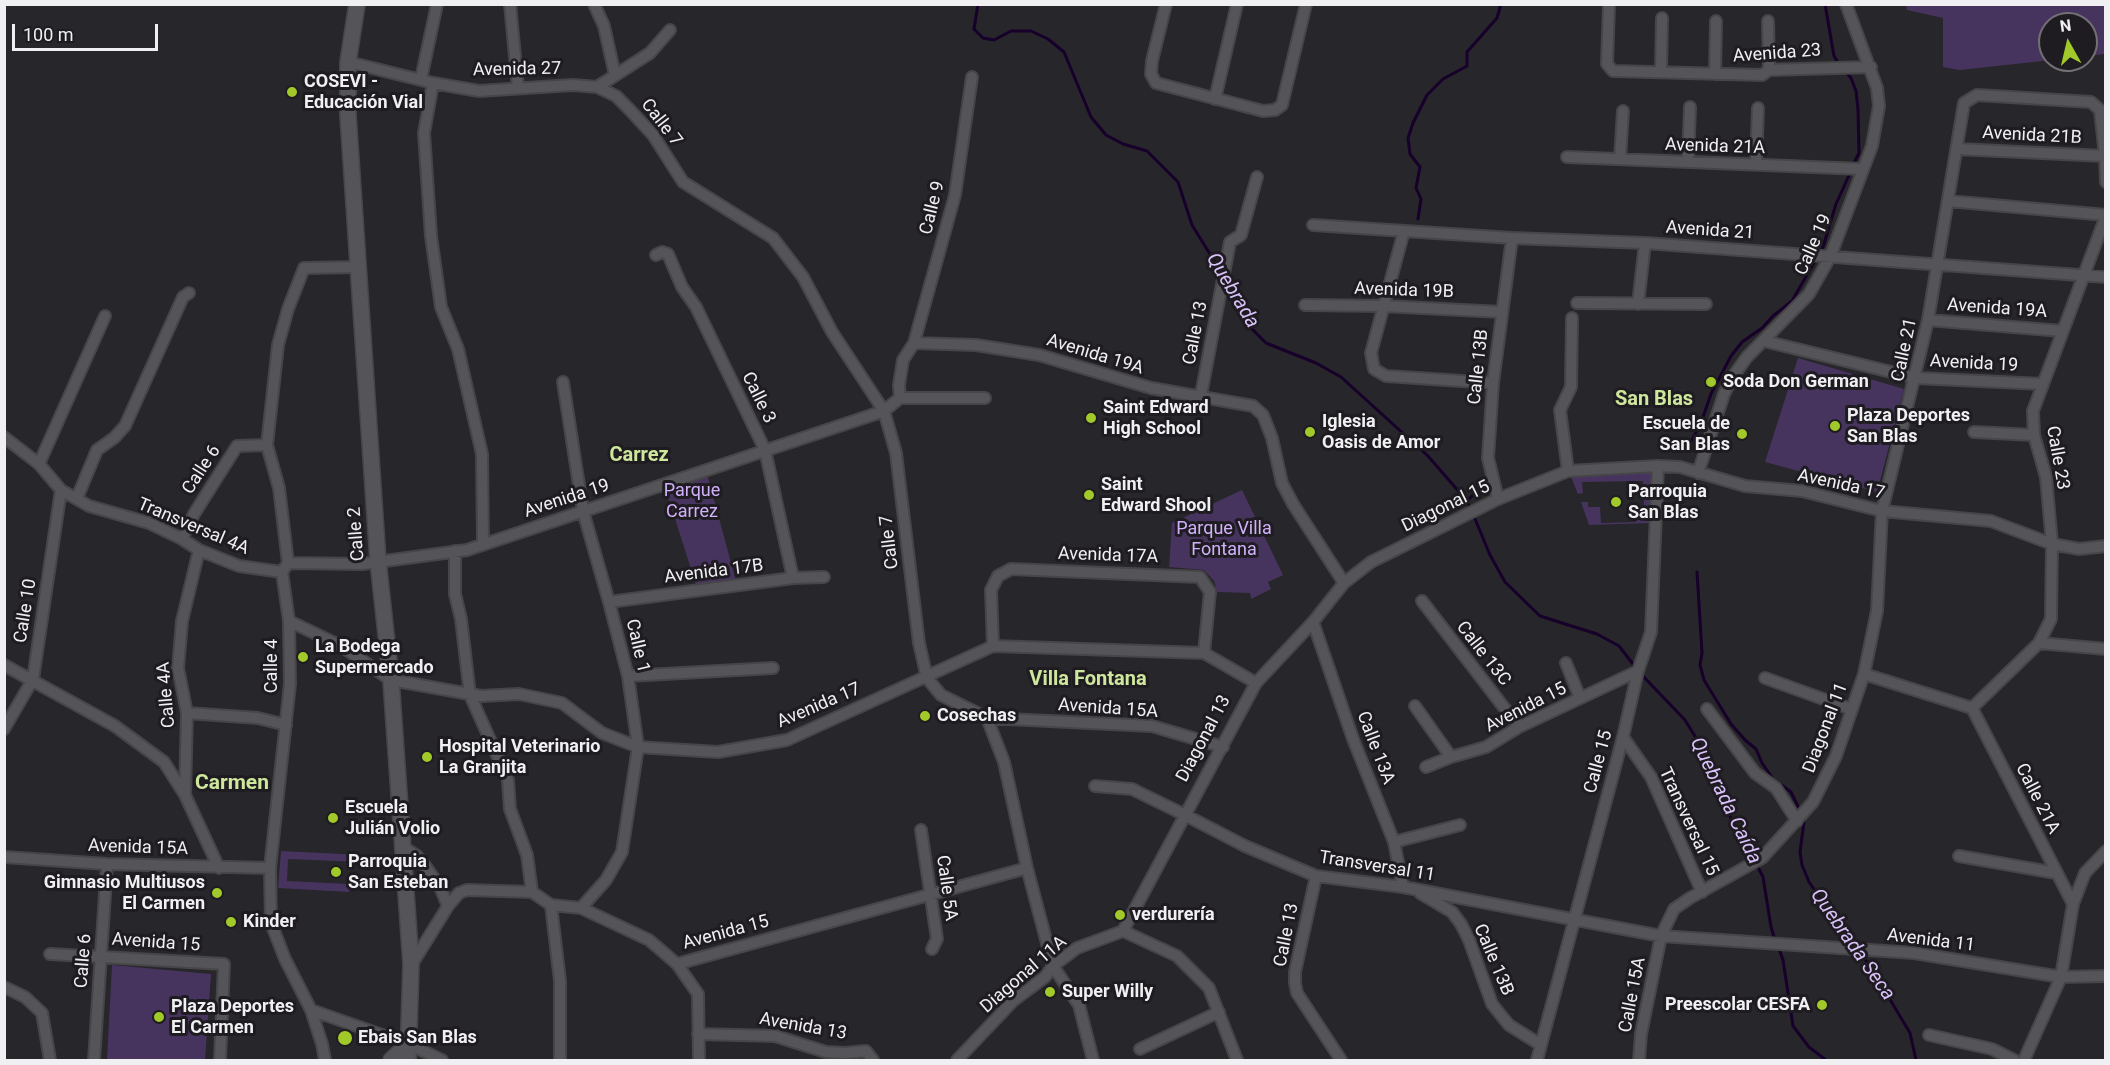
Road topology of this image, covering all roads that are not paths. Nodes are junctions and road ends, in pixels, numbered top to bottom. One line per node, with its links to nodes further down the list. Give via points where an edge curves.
1 (357, 4): 14 (street, Calle 2)
2 (437, 4): 21 (street)
3 (510, 4): 24 (street)
4 (594, 4): 19 (street, via 604,26)
5 (1166, 4): 25 (street, via 1152,61 1151,74 1156,84)
6 (1237, 4): 25 (street)
7 (1306, 4): 25 (street, via 1282,105 1263,111)
8 (1609, 4): 17 (street, Avenida 23, via 1607,64 1613,71)
9 (1846, 4): 15 (street, Calle 19)
10 (1662, 18): 17 (street)
11 (1716, 21): 18 (street)
12 (1768, 21): 16 (street)
13 (670, 30): 19 (street, via 650,53)
14 (348, 62): 21 (street, Avenida 27); 47 (street, Calle 2)
15 (1870, 67): 16 (street, Avenida 23); 35 (street, Calle 19, via 1879,106 1872,146)
16 (1769, 70): 18 (street, Avenida 23, via 1762,75)
17 (1661, 72): 18 (street, Avenida 23)
18 (1715, 74)
19 (615, 75): 23 (street)
20 (972, 77): 62 (street, Calle 9, via 955,195)
21 (421, 79): 22 (street, Avenida 27)
22 (433, 83): 24 (street, Avenida 27, via 479,91); 86 (street, via 424,133 431,236 441,307 458,349 482,454)
23 (597, 87): 24 (street, Avenida 27); 70 (street, Calle 7, via 616,96 653,135 683,182 773,238 803,277 832,332)
24 (518, 88)
25 (1215, 99)
26 (1690, 106): 33 (street)
27 (1758, 108): 34 (street)
28 (1623, 111): 32 (street)
29 (1957, 149): 30 (street, Avenida 21B); 30 (street, Calle 21, via 1964,103 1977,95 2091,102 2100,110); 38 (street, Calle 21)
30 (2105, 156): 37 (street)
31 (1567, 157): 32 (street, Avenida 21A)
32 (1620, 159): 33 (street, Avenida 21A)
33 (1688, 162): 34 (street, Avenida 21A)
34 (1756, 165): 35 (street, Avenida 21A)
35 (1862, 169): 45 (street, Calle 19)
36 (1257, 177): 67 (street, Calle 13, via 1242,235 1230,242)
37 (2106, 182)
38 (1948, 201): 39 (street); 46 (street, Calle 21)
39 (2106, 216): 48 (street, Calle 23)
40 (1313, 225): 41 (street, Avenida 21)
41 (1404, 231): 42 (street, Avenida 21); 55 (street)
42 (1512, 238): 43 (street, Avenida 21); 56 (street, Calle 13B)
43 (1645, 243): 45 (street, Avenida 21); 52 (street)
44 (656, 255): 75 (street, Calle 3, via 668,254)
45 (1830, 257): 46 (street, Avenida 21); 61 (street, Calle 19, via 1809,294)
46 (1938, 265): 48 (street, Avenida 21); 59 (street, Calle 21)
47 (358, 267): 74 (street, Calle 4, via 304,268 278,345); 91 (street, Calle 2)
48 (2083, 276): 49 (street, Avenida 21); 60 (street, Calle 23)
49 (2106, 277)
50 (189, 293): 81 (street, via 183,297 125,426 97,450)
51 (1577, 303): 52 (street)
52 (1638, 304): 53 (street)
53 (1706, 304)
54 (1305, 305): 55 (street, Avenida 19B)
55 (1383, 306): 56 (street, Avenida 19B); 65 (street, via 1371,353 1374,369 1386,376)
56 (1502, 312): 65 (street, Calle 13B)
57 (105, 316): 76 (street)
58 (1572, 318): 78 (street, via 1571,387 1560,410)
59 (1929, 320): 60 (street, Avenida 19A); 63 (street, Calle 21)
60 (2062, 331): 66 (street, Calle 23)
61 (1764, 341): 63 (street, Avenida 19); 79 (street, Calle 19, via 1747,357 1728,386)
62 (914, 344): 67 (street, Avenida 19A, via 976,345 1039,355 1151,388); 68 (street, Calle 9, via 903,360 898,385)
63 (1916, 378): 66 (street, Avenida 19); 84 (street, Calle 21)
64 (563, 382): 83 (street, Calle 1)
65 (1493, 383): 82 (street, Calle 13B, via 1488,458)
66 (2043, 384): 72 (street, Calle 23, via 2032,411)
67 (1201, 395): 95 (street, Avenida 19A, via 1253,406 1263,415 1282,483)
68 (900, 398): 69 (street); 70 (street, Avenida 19)
69 (985, 398)
70 (884, 411): 75 (street, Avenida 19); 110 (street, Calle 7, via 896,453 919,643)
71 (1974, 432): 72 (street)
72 (2034, 435): 87 (street, Calle 23, via 2046,477)
73 (4, 437): 76 (street)
74 (267, 445): 85 (street, Calle 6, via 237,446); 92 (street, Calle 4, via 279,488)
75 (765, 450): 83 (street, Avenida 19); 94 (street, Calle 3)
76 (39, 464): 80 (street)
77 (1658, 466): 78 (street, Avenida 17); 79 (street, Avenida 17); 107 (street, Calle 15, via 1651,632)
78 (1568, 471): 82 (street, Diagonal 15)
79 (1698, 472): 84 (street, Avenida 17, via 1745,486 1802,491)
80 (61, 490): 81 (street, Transversal 4A); 112 (street, Calle 10)
81 (76, 498): 85 (street, Transversal 4A)
82 (1498, 499): 95 (street, Diagonal 15, via 1371,562)
83 (583, 511): 86 (street, Avenida 19); 96 (street, Calle 1)
84 (1882, 511): 87 (street, Avenida 17, via 1991,521); 108 (street, Calle 21, via 1877,611)
85 (182, 538): 89 (street, Transversal 4A)
86 (483, 543): 90 (street, Avenida 19)
87 (2052, 544): 88 (street, Avenida 17, via 2079,549); 100 (street, Calle 23, via 2051,619)
88 (2106, 546)
89 (198, 550): 92 (street, Transversal 4A, via 239,566); 121 (street, Calle 4A, via 182,621 178,669)
90 (455, 551): 91 (street, Avenida 19); 115 (street, via 455,594)
91 (378, 561): 92 (street, Avenida 19); 113 (street, Calle 2)
92 (285, 568): 98 (street, Calle 4)
93 (824, 577): 94 (street, Avenida 17B)
94 (793, 578): 96 (street, Avenida 17B)
95 (1344, 583): 99 (street, Diagonal 13)
96 (609, 602): 109 (street, Calle 1)
97 (1422, 602): 124 (street, Calle 13C)
98 (289, 621): 113 (street, via 341,646); 123 (street, Calle 4)
99 (1313, 622): 114 (street, Diagonal 13); 137 (street, Calle 13A)
100 (2039, 644): 102 (street); 118 (street)
101 (993, 646): 103 (street, Avenida 17); 103 (street, Avenida 17A, via 991,590 998,576 1011,569 1200,577 1210,591); 110 (street, Avenida 17)
102 (2106, 649)
103 (1204, 653): 114 (street, Avenida 17)
104 (1566, 663): 116 (street)
105 (4, 665): 112 (street)
106 (773, 668): 109 (street)
107 (1638, 670): 116 (street, Avenida 15); 126 (street, Calle 15)
108 (1864, 674): 118 (street); 120 (street, Diagonal 11)
109 (628, 676): 127 (street, Calle 1)
110 (927, 678): 122 (street, via 941,695); 127 (street, Avenida 17, via 787,740 718,752)
111 (1765, 678): 120 (street)
112 (33, 680): 125 (street, Calle 10); 132 (street, via 115,726 164,762)
113 (391, 680): 115 (street, Avenida 17); 138 (street, Calle 2)
114 (1256, 683): 128 (street, Diagonal 13)
115 (470, 695): 127 (street, Avenida 17, via 519,694 562,703 602,733); 150 (street, via 508,780 510,809 527,855)
116 (1580, 698): 124 (street, Avenida 15)
117 (1415, 706): 129 (street)
118 (1972, 708): 146 (street, Calle 21A)
119 (1707, 709): 134 (street, via 1755,773 1776,788)
120 (1851, 709): 134 (street, Diagonal 11, via 1836,756 1814,802)
121 (187, 713): 123 (street, via 258,718); 132 (street, Calle 4A)
122 (987, 718): 128 (street, Avenida 15A, via 1152,726); 145 (street, via 1004,762)
123 (286, 725): 144 (street, Calle 4)
124 (1519, 727): 129 (street, Avenida 15, via 1486,747)
125 (4, 729)
126 (1623, 736): 151 (street, Transversal 15, via 1651,777); 157 (street, Calle 15)
127 (638, 747): 156 (street, Calle 1, via 622,852 606,880)
128 (1223, 747): 133 (street, Diagonal 13)
129 (1451, 757): 130 (street, Avenida 15)
130 (1426, 767)
131 (1095, 786): 133 (street, via 1132,789)
132 (185, 795): 143 (street, Calle 4A)
133 (1185, 814): 147 (street, Transversal 11, via 1245,846); 158 (street, Diagonal 13)
134 (1797, 821): 151 (street, Diagonal 11, via 1762,858)
135 (1460, 825): 137 (street)
136 (921, 830): 152 (street, Calle 5A)
137 (1394, 842): 148 (street, Calle 13A)
138 (403, 846): 155 (street, via 426,867); 164 (street, Calle 2)
139 (2106, 851): 153 (street, via 2085,873)
140 (1959, 856): 146 (street)
141 (4, 857): 142 (street, Avenida 15A)
142 (107, 864): 143 (street, Avenida 15A); 162 (street, Calle 6)
143 (219, 867): 144 (street, Avenida 15A)
144 (270, 868): 169 (street, Calle 4, via 271,923)
145 (1027, 868): 152 (street, Avenida 15); 165 (street)
146 (2056, 873): 153 (street, Calle 21A)
147 (1316, 876): 148 (street, Transversal 11); 187 (street, Calle 13, via 1295,983 1297,993)
148 (1403, 887): 149 (street, Transversal 11)
149 (1415, 889): 157 (street, Transversal 11); 173 (street, Calle 13B, via 1452,912 1469,940 1492,1004 1509,1025)
150 (532, 892): 154 (street, Avenida 15); 155 (street, via 467,890)
151 (1702, 892): 159 (street, Diagonal 11, via 1674,909)
152 (929, 894): 160 (street, Calle 5A, via 937,939); 163 (street, Avenida 15)
153 (2073, 904): 167 (street)
154 (551, 905): 156 (street, Avenida 15); 182 (street, via 560,981)
155 (448, 906): 164 (street)
156 (581, 908): 163 (street, Avenida 15, via 649,940)
157 (1574, 921): 159 (street, Avenida 11); 173 (street, Calle 15)
158 (1123, 931): 165 (street, Diagonal 11A, via 1077,948); 170 (street, via 1176,956 1209,988)
159 (1661, 936): 167 (street, Avenida 11, via 1914,953); 189 (street, Calle 15A)
160 (932, 949)
161 (50, 954): 162 (street, Avenida 15)
162 (101, 955): 178 (street, Calle 6); 179 (street, Avenida 15, via 224,964)
163 (677, 963): 171 (street, via 698,993)
164 (411, 964): 175 (street, Calle 2)
165 (1053, 966): 184 (street, Diagonal 11A); 185 (street, via 1079,1005)
166 (2106, 976): 167 (street, Avenida 11)
167 (2061, 977): 191 (street)
168 (4, 987): 177 (street, via 25,997 42,1013)
169 (311, 1010): 175 (street); 180 (street, Calle 4)
170 (1219, 1012): 174 (street); 186 (street)
171 (698, 1034): 176 (street, Avenida 13, via 775,1036 826,1052); 183 (street)
172 (1929, 1035): 190 (street, via 1992,1049)
173 (1541, 1045): 188 (street, Calle 15)
174 (1140, 1049)
175 (403, 1056): 181 (street)
176 (869, 1056)
177 (50, 1060)
178 (94, 1060)
179 (220, 1060)
180 (325, 1060)
181 (442, 1060)
182 (560, 1060)
183 (699, 1060)
184 (957, 1060)
185 (1093, 1060)
186 (1237, 1060)
187 (1339, 1060)
188 (1537, 1060)
189 (1639, 1060)
190 (2014, 1060)
191 (2024, 1060)

